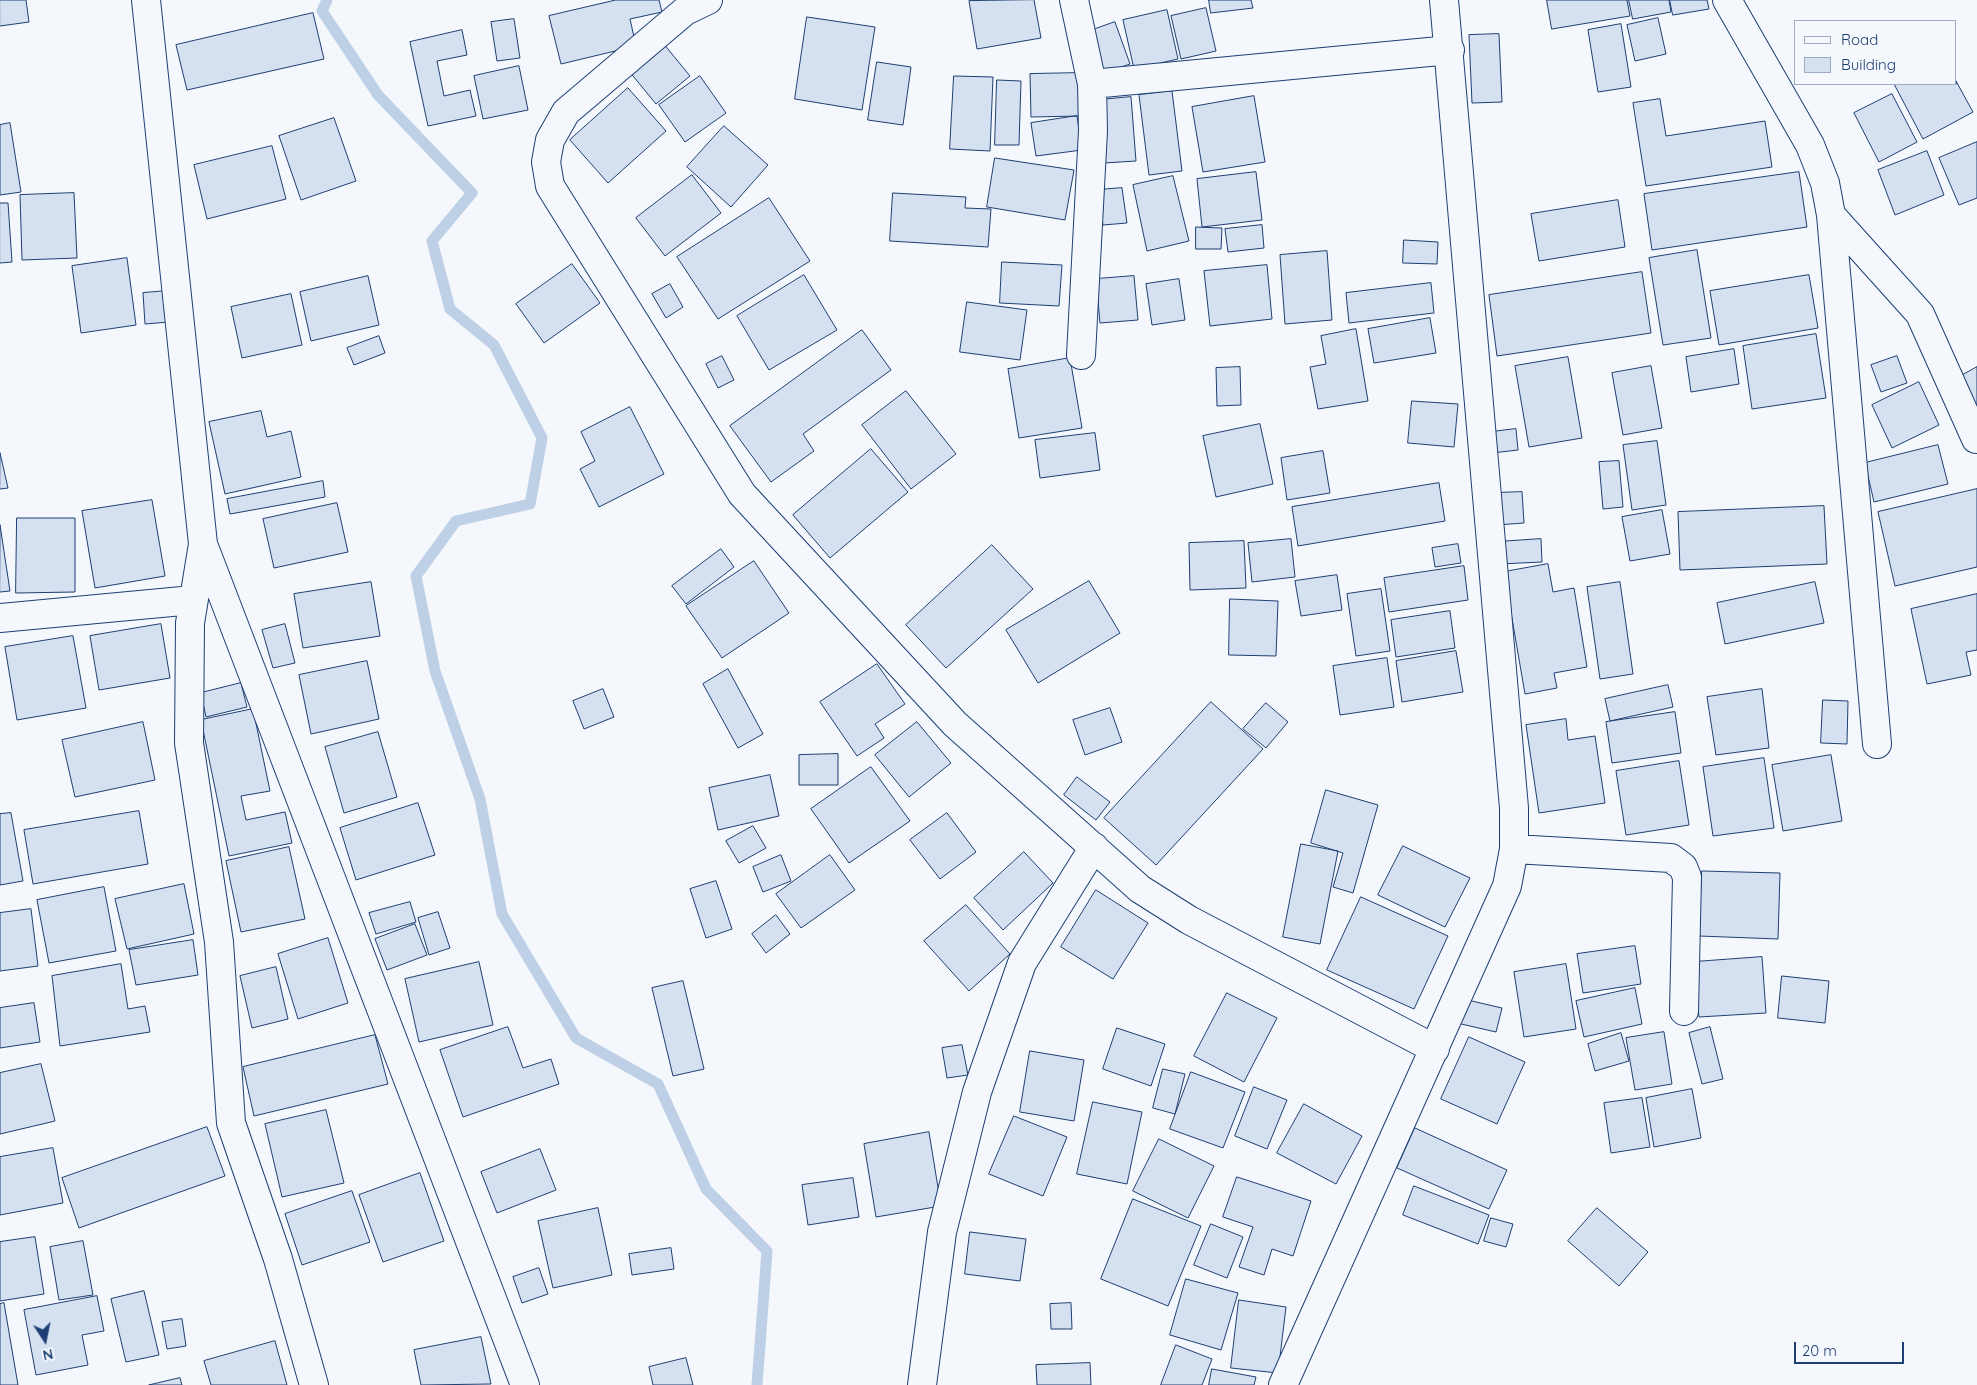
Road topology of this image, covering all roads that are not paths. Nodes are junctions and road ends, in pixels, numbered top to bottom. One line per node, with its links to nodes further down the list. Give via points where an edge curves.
1 (146, 0): 11 (street)
2 (708, 0): 15 (street, via 685,11 566,112 550,140 546,162 550,186 742,494 955,724)
3 (1074, 0): 7 (street)
4 (1444, 0): 6 (street)
5 (1727, 0): 8 (street, via 1810,145 1825,183)
6 (1450, 50): 7 (street); 16 (street, via 1514,808)
7 (1092, 84): 9 (street, via 1093,131)
8 (1831, 215): 10 (street, via 1920,314); 14 (street)
9 (1081, 355)
10 (1976, 439)
11 (203, 544): 12 (street); 20 (street)
12 (194, 600): 13 (street); 19 (street, via 190,623 189,743 219,942 231,1122 278,1259)
13 (0, 618)
14 (1877, 744)
15 (1094, 847): 18 (street, via 1140,889 1189,920); 21 (street, via 1022,963 977,1092 942,1232)
16 (1514, 849): 17 (street, via 1671,858 1683,867 1687,877); 18 (street, via 1507,886)
17 (1684, 1011)
18 (1434, 1049): 22 (street)
19 (314, 1385)
20 (525, 1385)
21 (922, 1385)
22 (1283, 1385)

